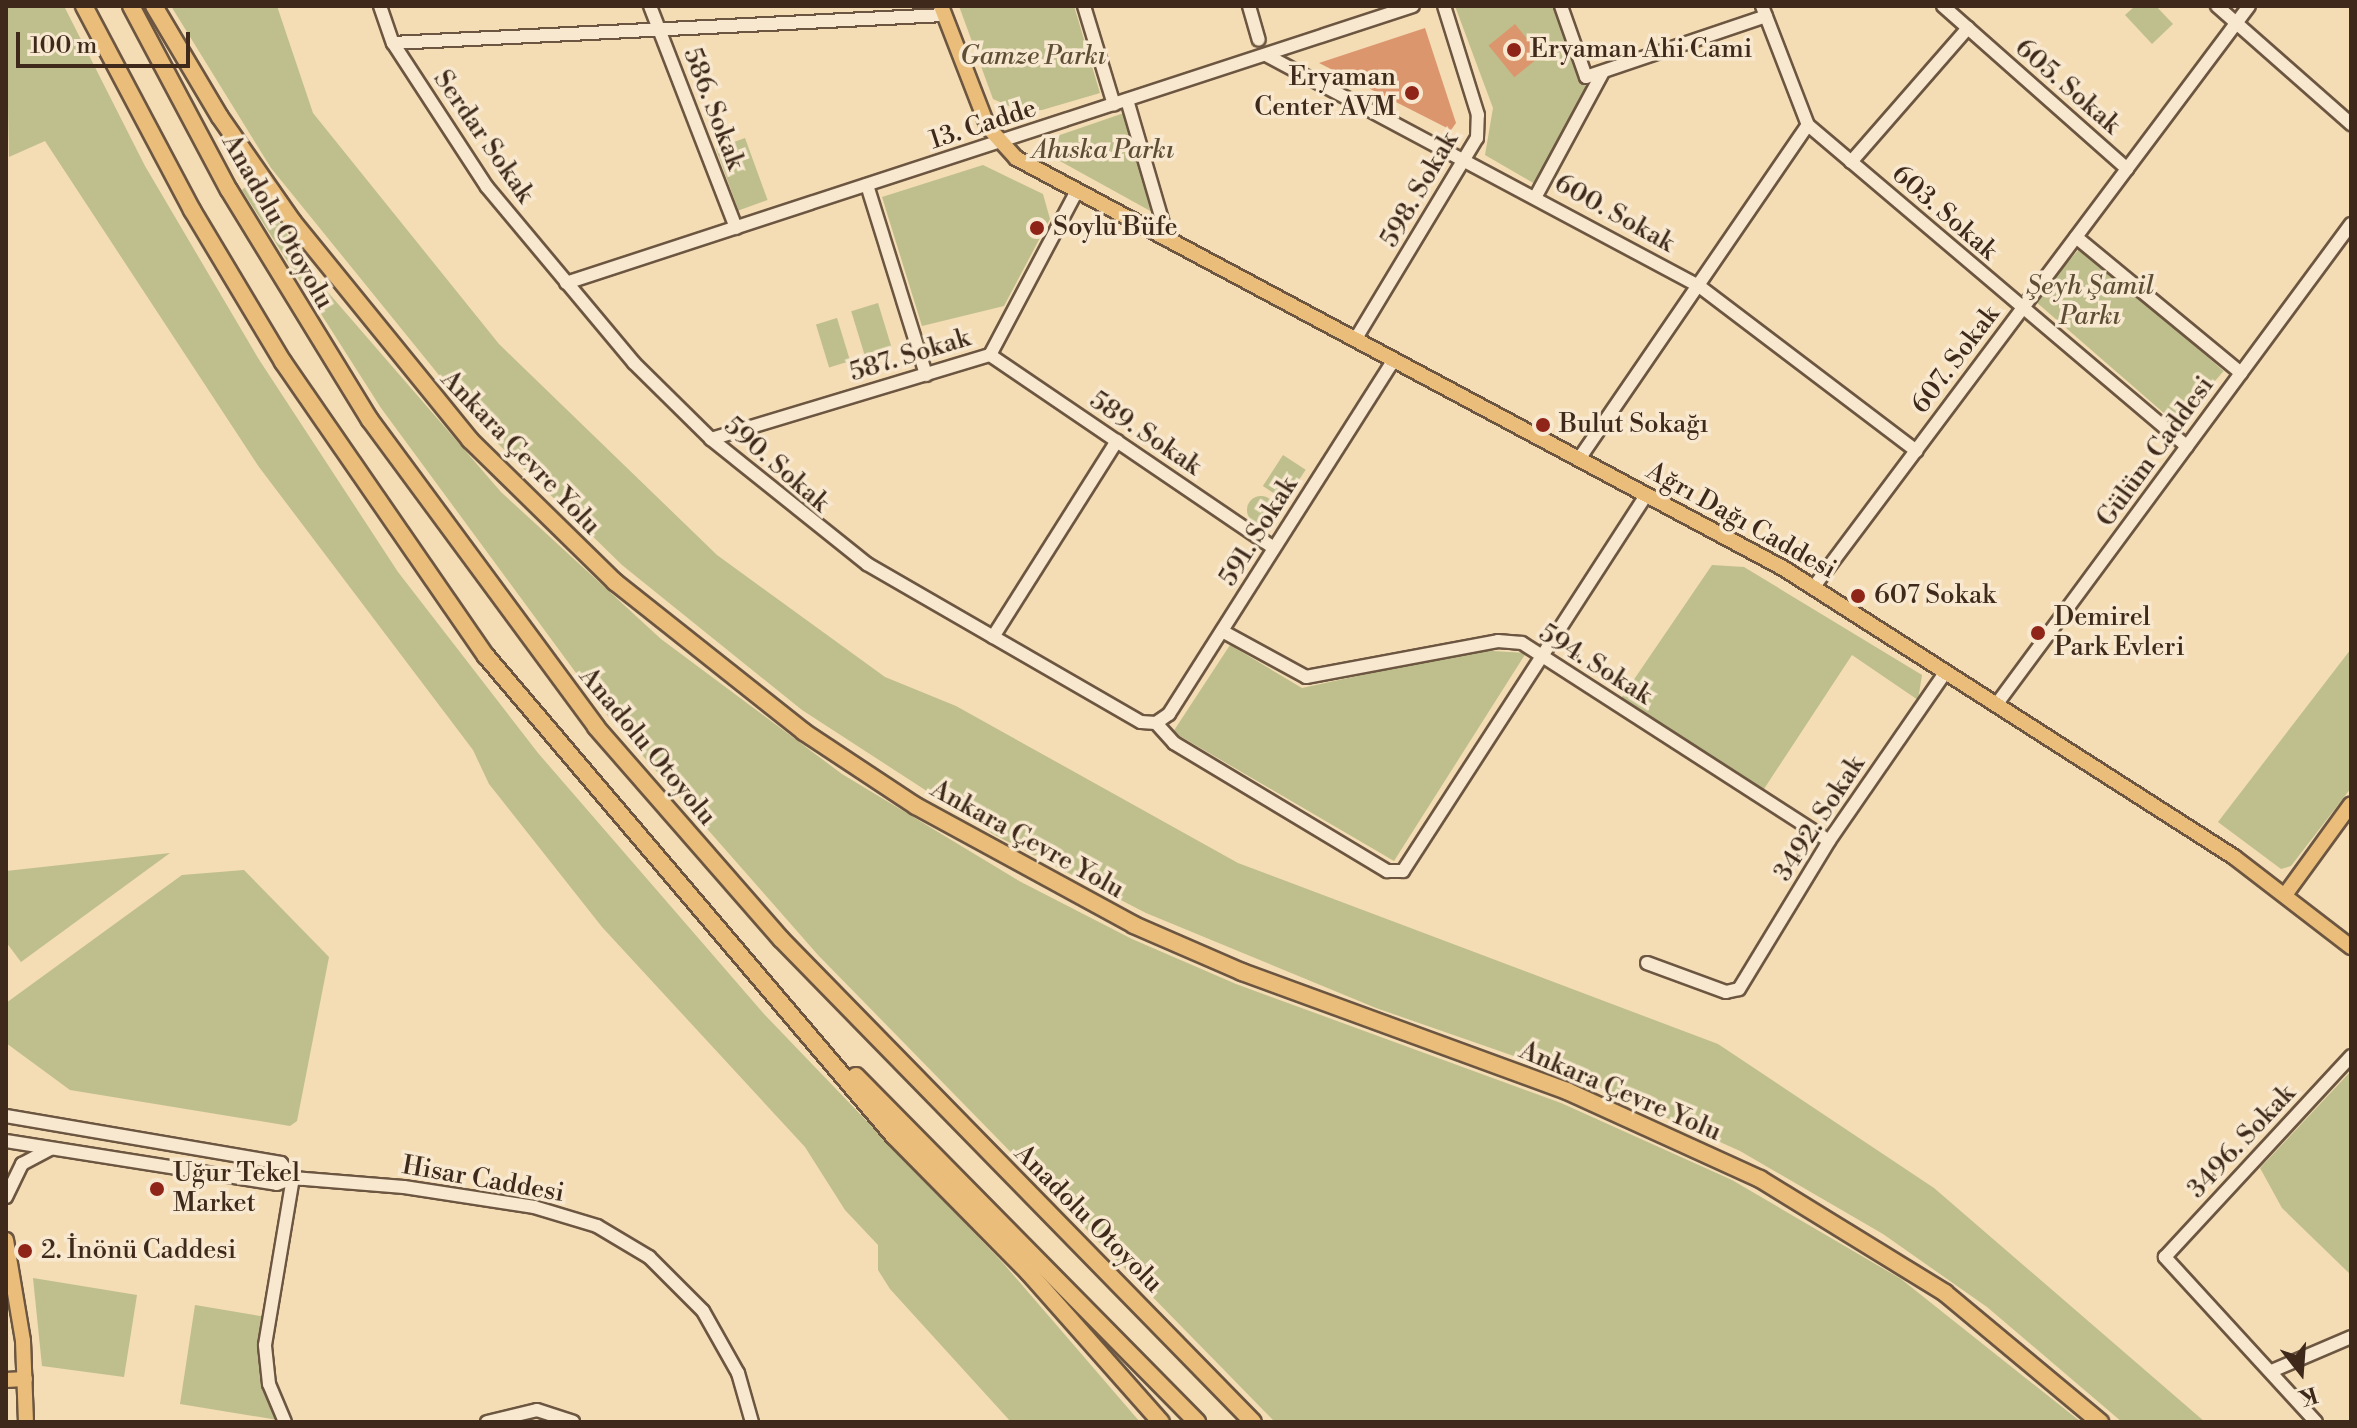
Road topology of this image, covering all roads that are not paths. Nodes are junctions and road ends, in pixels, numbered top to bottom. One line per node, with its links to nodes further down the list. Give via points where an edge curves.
1 (84, 6): 64 (highway, via 237,287 412,556 604,802)
2 (131, 6): 85 (highway, Anadolu Otoyolu, via 244,215 370,420 596,727 781,939)
3 (154, 6): 86 (highway, Ankara Çevre Yolu, via 220,117 293,222 470,440 615,582 804,732 929,814 1134,925 1242,972 1567,1091 1760,1179 1945,1293)
4 (380, 6): 20 (street, Serdar Sokak)
5 (650, 6): 18 (street, 586. Sokak)
6 (1084, 6): 23 (street)
7 (1249, 6): 19 (street)
8 (1413, 6): 21 (street, 13. Cadde)
9 (1444, 6): 27 (street, 598. Sokak, via 1478,115)
10 (1561, 6): 22 (street, via 1586,77)
11 (1943, 6): 17 (street, 605. Sokak)
12 (2217, 6): 16 (street)
13 (2249, 6): 16 (street, 607. Sokak)
14 (942, 11): 18 (street); 26 (main road)
15 (1764, 11): 22 (street); 25 (street, 603. Sokak)
16 (2236, 23): 24 (street); 29 (street, 607. Sokak)
17 (1968, 28): 28 (street); 29 (street, 605. Sokak)
18 (661, 34): 20 (street); 34 (street, 586. Sokak)
19 (1259, 40)
20 (393, 43): 37 (street, Serdar Sokak, via 479,176)
21 (1266, 55): 23 (street, 13. Cadde); 27 (street, 600. Sokak)
22 (1603, 72): 32 (street)
23 (1121, 102): 26 (street, 13. Cadde); 36 (street)
24 (2351, 124)
25 (1808, 125): 28 (street, 603. Sokak); 38 (street)
26 (1000, 143): 30 (street, 13. Cadde); 31 (main road, Ağrı Dağı Caddesi)
27 (1468, 159): 32 (street, 600. Sokak); 40 (street, 598. Sokak)
28 (1851, 162): 39 (street, 603. Sokak)
29 (2127, 169): 35 (street, 607. Sokak)
30 (867, 185): 34 (street, 13. Cadde); 44 (street)
31 (1077, 191): 36 (main road, Ağrı Dağı Caddesi); 41 (street, 587. Sokak)
32 (1536, 196): 38 (street, 600. Sokak)
33 (2351, 224): 43 (street, Gülüm Caddesi)
34 (736, 228): 37 (street, 13. Cadde)
35 (2076, 237): 39 (street, 607. Sokak); 43 (street)
36 (1168, 240): 40 (main road, Ağrı Dağı Caddesi)
37 (566, 283): 45 (street, 590. Sokak, via 634,363)
38 (1699, 286): 48 (street, 600. Sokak); 49 (street)
39 (2022, 309): 47 (street, 603. Sokak); 48 (street, 607. Sokak)
40 (1355, 340): 42 (main road, Ağrı Dağı Caddesi)
41 (990, 355): 44 (street, 587. Sokak); 46 (street, 589. Sokak)
42 (1394, 360): 49 (main road, Ağrı Dağı Caddesi); 51 (street, 591. Sokak)
43 (2241, 373): 47 (street, Gülüm Caddesi)
44 (926, 375): 45 (street, 587. Sokak)
45 (711, 439): 54 (street, 590. Sokak, via 824,535)
46 (1117, 441): 51 (street, 589. Sokak); 54 (street)
47 (2187, 446): 57 (street, Gülüm Caddesi)
48 (1916, 451): 52 (street, 607. Sokak)
49 (1579, 459): 50 (main road, Ağrı Dağı Caddesi)
50 (1646, 495): 52 (main road, Ağrı Dağı Caddesi); 55 (street)
51 (1274, 548): 53 (street, 591. Sokak)
52 (1813, 588): 56 (main road, Ağrı Dağı Caddesi)
53 (1222, 631): 55 (street, 594. Sokak, via 1306,677 1498,641 1522,643); 58 (street, 591. Sokak, via 1169,714)
54 (993, 637): 58 (street, 590. Sokak, via 1141,722)
55 (1539, 654): 58 (street, via 1403,871 1387,871 1174,743); 60 (street, 594. Sokak)
56 (1945, 673): 57 (main road, Ağrı Dağı Caddesi); 60 (street, 3492. Sokak)
57 (1996, 705): 61 (main road, Ağrı Dağı Caddesi)
58 (1156, 723)
59 (2351, 804): 61 (main road)
60 (1829, 841): 63 (street, 3492. Sokak, via 1735,992)
61 (2285, 895): 62 (main road, Ağrı Dağı Caddesi)
62 (2351, 947)
63 (1647, 963)
64 (801, 1021): 83 (highway, via 894,1136 1029,1273); 84 (highway)
65 (2351, 1056): 75 (street, 3496. Sokak, via 2165,1257)
66 (6, 1116): 68 (street, Hisar Caddesi)
67 (6, 1141): 69 (street, Hisar Caddesi)
68 (181, 1146): 70 (street); 71 (street, Hisar Caddesi, via 281,1163)
69 (52, 1149): 70 (street, Hisar Caddesi); 72 (street, via 22,1164)
70 (177, 1170): 71 (street, Hisar Caddesi, via 277,1184)
71 (293, 1178): 79 (street, via 265,1345 269,1384); 82 (street, Hisar Caddesi, via 521,1205 597,1226 649,1257 703,1311 738,1373)
72 (6, 1197)
73 (6, 1240): 76 (main road)
74 (2351, 1337): 75 (street)
75 (2274, 1370): 87 (street)
76 (25, 1379): 77 (main road); 78 (main road)
77 (6, 1380)
78 (26, 1422)
79 (285, 1422)
80 (487, 1422): 81 (street, via 537,1410)
81 (573, 1422)
82 (752, 1422)
83 (1161, 1422)
84 (1197, 1422)
85 (1253, 1422)
86 (2100, 1422)
87 (2316, 1422)

